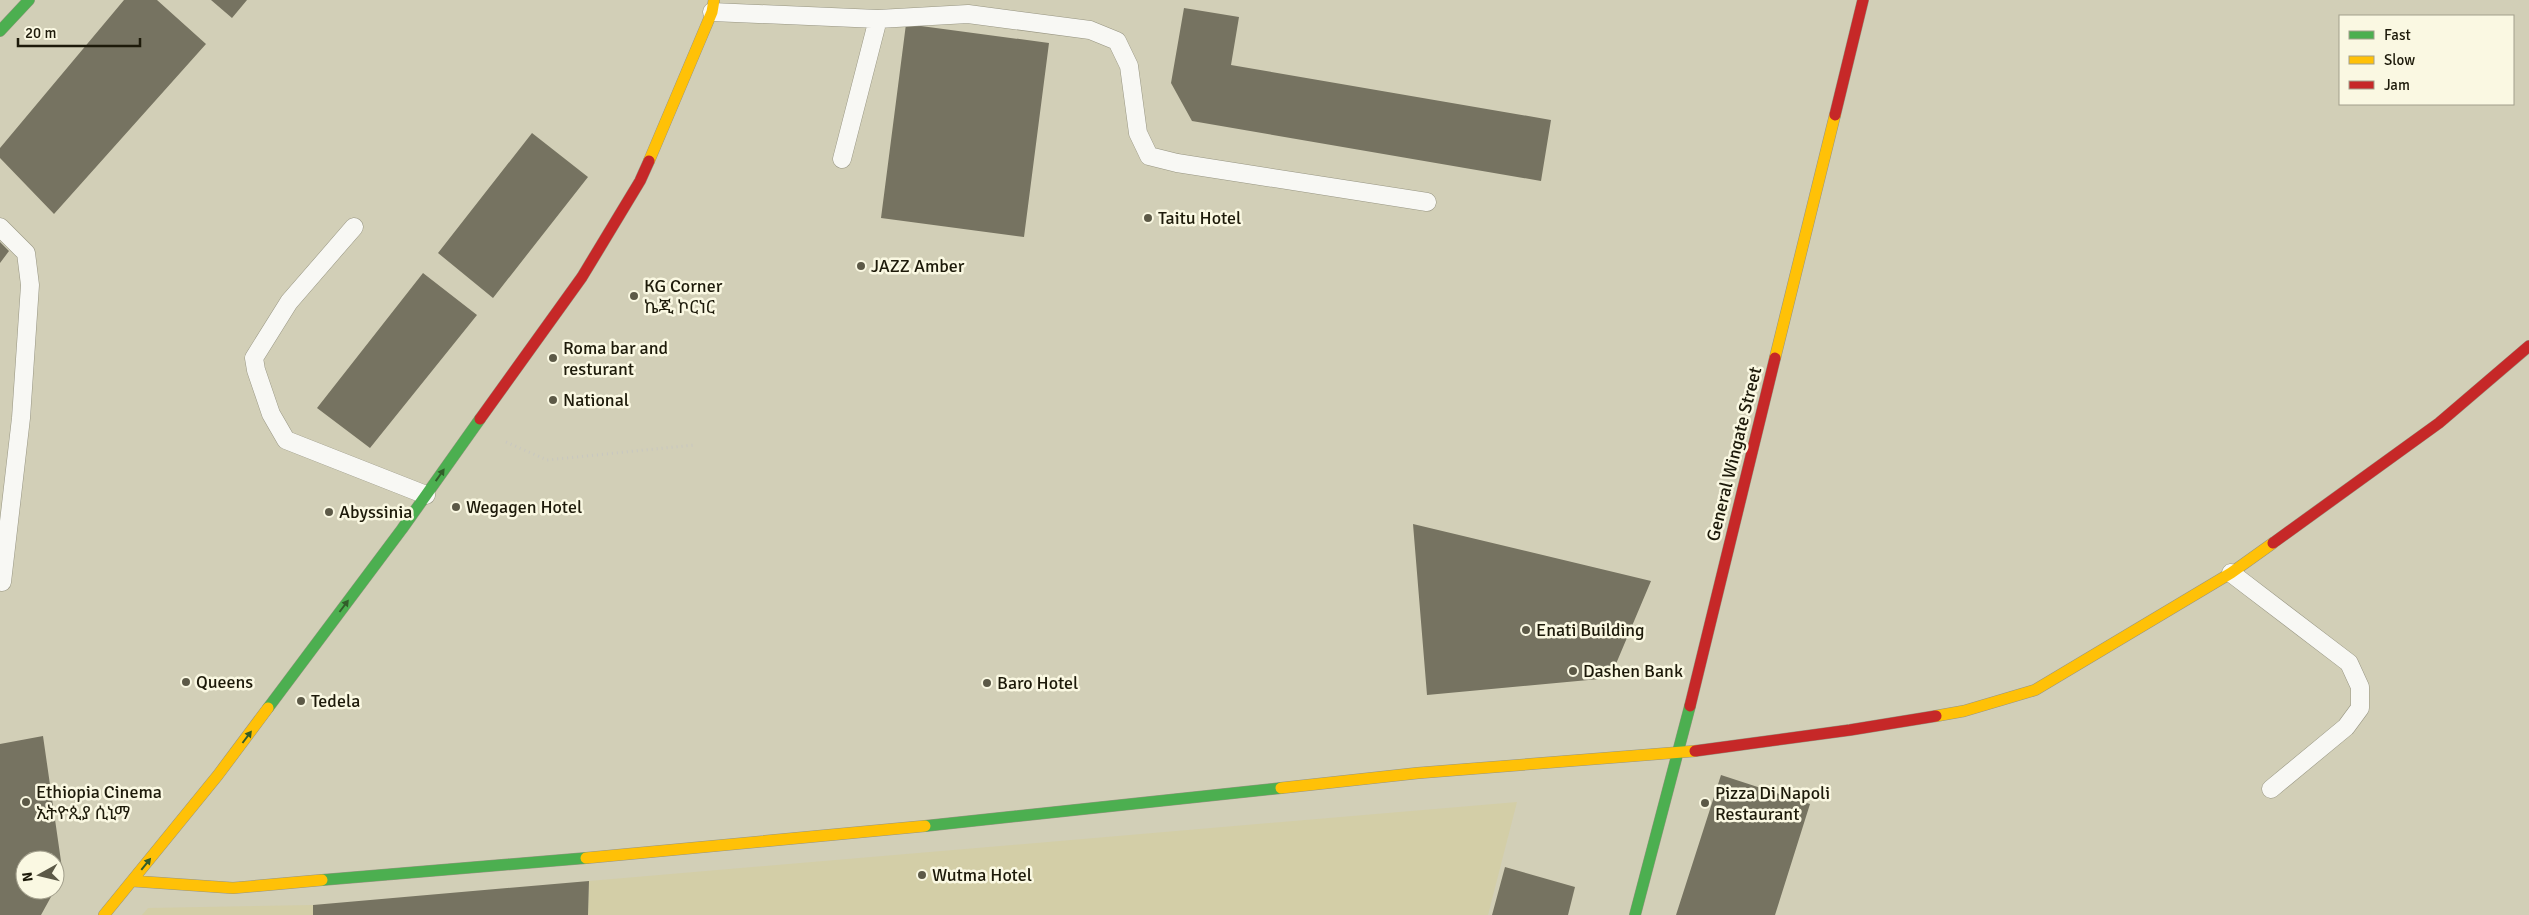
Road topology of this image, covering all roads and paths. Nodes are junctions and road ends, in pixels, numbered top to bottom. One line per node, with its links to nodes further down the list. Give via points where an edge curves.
1 (29, 0): 5 (main road)
2 (1863, 0): 16 (main road, General Wingate Street)
3 (713, 6): 4 (lane); 11 (main road, via 640,181 582,277)
4 (878, 19): 6 (lane); 7 (lane, via 968,14 1090,30 1117,42 1129,66 1138,133 1149,156 1187,165)
5 (0, 31)
6 (842, 159)
7 (1427, 202)
8 (0, 227): 15 (lane, via 26,253 30,285 21,418)
9 (354, 227): 13 (lane, via 289,302 254,358 256,370 271,414 286,440)
10 (2529, 346): 14 (main road, via 2439,423)
11 (473, 429): 12 (path, via 547,460); 13 (main road, one-way to 11)
12 (694, 445)
13 (426, 495): 18 (main road, one-way to 13, via 224,767)
14 (2231, 573): 16 (main road, via 2035,690 1964,711); 17 (lane, via 2349,663 2360,687 2360,708 2346,727)
15 (2, 582)
16 (1678, 753): 18 (main road, via 1418,773 804,838 233,888); 20 (main road, General Wingate Street)
17 (2271, 789)
18 (132, 881): 19 (main road)
19 (104, 915)
20 (1635, 915)

